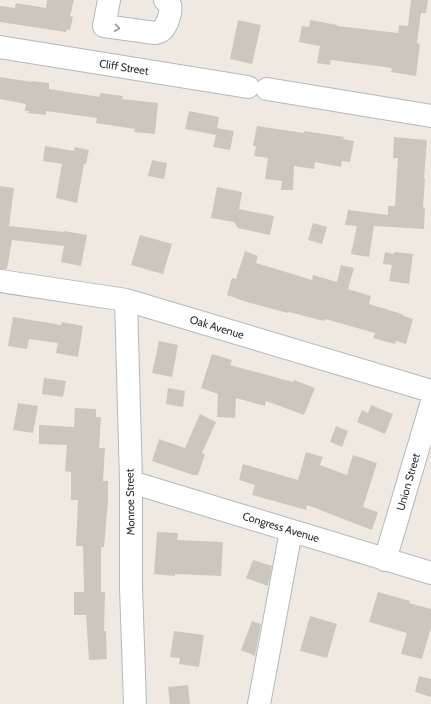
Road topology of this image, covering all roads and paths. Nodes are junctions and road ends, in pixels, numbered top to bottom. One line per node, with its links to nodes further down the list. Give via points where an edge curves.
1 (109, 0): 2 (street, one-way to 2, via 104,26 155,33 160,32 168,21 170,5)
2 (165, 0)
3 (0, 47): 4 (street, Cliff Street)
4 (431, 116)
5 (0, 281): 6 (street, Oak Avenue)
6 (126, 300): 7 (street, Oak Avenue); 9 (street, Monroe Street)
7 (431, 391)
8 (431, 405): 11 (street, Union Street)
9 (130, 482): 10 (street, Congress Avenue); 13 (street, Monroe Street)
10 (291, 531): 11 (street, Congress Avenue); 14 (street)
11 (385, 560): 12 (street, Congress Avenue)
12 (431, 573)
13 (135, 704)
14 (259, 704)

